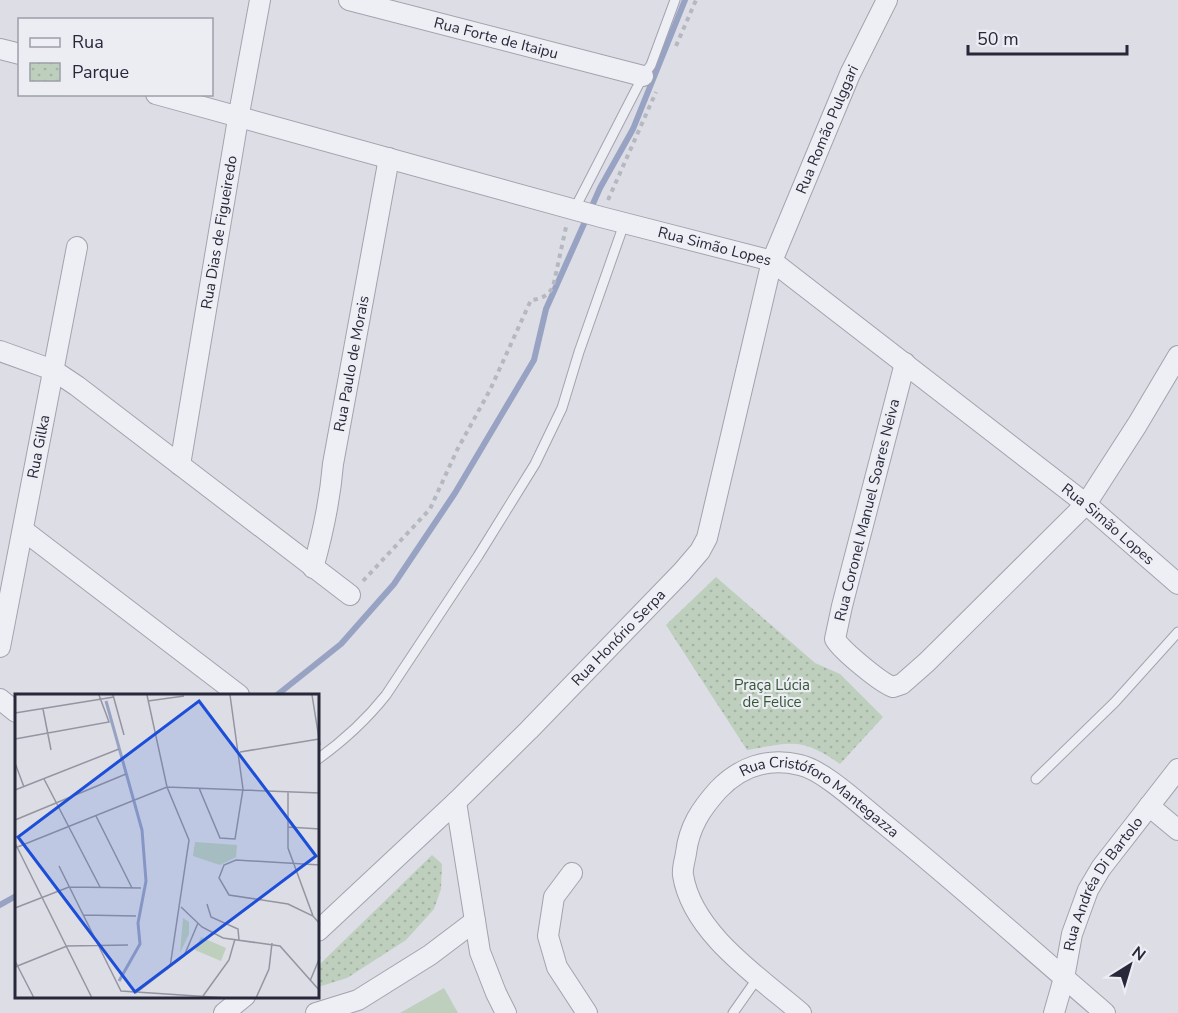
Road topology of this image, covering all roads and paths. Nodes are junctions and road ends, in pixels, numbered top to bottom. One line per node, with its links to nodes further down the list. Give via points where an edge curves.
1 (260, 0): 11 (street, Rua Dias de Figueiredo)
2 (349, 0): 9 (street, Rua Forte de Itaipu)
3 (675, 0): 9 (lane, via 651,65)
4 (696, 0): 8 (path)
5 (887, 0): 17 (street, Rua Romão Pulggari, via 850,74)
6 (0, 49): 7 (street)
7 (18, 54)
8 (672, 54)
9 (651, 81): 13 (lane); 14 (path)
10 (163, 96): 11 (street, Rua Simão Lopes)
11 (238, 119): 12 (street, Rua Simão Lopes); 22 (street, Rua Dias de Figueiredo)
12 (389, 158): 13 (street, Rua Simão Lopes); 25 (street, Rua Paulo de Morais, via 330,496)
13 (573, 209): 14 (street, Rua Simão Lopes); 27 (path, via 553,288 539,300 531,300 429,509)
14 (601, 217): 15 (street, Rua Simão Lopes)
15 (624, 224): 17 (street, Rua Simão Lopes); 33 (lane, via 562,408 535,464 386,695)
16 (77, 247): 21 (street, Rua Gilka)
17 (772, 261): 20 (street, Rua Simão Lopes); 36 (street, Rua Honório Serpa, via 707,538 700,551)
18 (0, 351): 21 (street)
19 (1178, 356): 23 (street)
20 (905, 363): 23 (street, Rua Simão Lopes); 23 (street, Rua Coronel Manuel Soares Neiva, via 835,638 879,679 893,687 908,679)
21 (53, 370): 22 (street); 24 (street, Rua Gilka)
22 (180, 465): 25 (street)
23 (1086, 504): 26 (street, Rua Simão Lopes)
24 (22, 530): 29 (street, Rua Gilka); 30 (street)
25 (313, 568): 27 (street)
26 (1178, 584)
27 (350, 595)
28 (1178, 632): 35 (lane, via 1115,702)
29 (0, 647)
30 (237, 694)
31 (0, 699): 32 (street)
32 (15, 711)
33 (320, 758)
34 (1178, 769): 37 (street, Rua Andréa Di Bartolo)
35 (1036, 779)
36 (456, 802): 40 (street); 41 (street, Rua Honório Serpa)
37 (1149, 806): 38 (street); 43 (street, Rua Andréa Di Bartolo, via 1088,890 1072,934)
38 (1178, 830)
39 (572, 873): 48 (street, via 554,897 548,936 557,967)
40 (475, 921): 46 (street, via 358,1000); 47 (street, via 480,952)
41 (320, 929)
42 (759, 976): 43 (street, Rua Cristóforo Mantegazza, via 716,939 691,903 683,873 687,840 705,804 741,770 765,762 801,765 833,782); 49 (lane); 50 (street, Rua Cristóforo Mantegazza)
43 (1064, 978): 51 (street, Rua Andréa Di Bartolo); 52 (street, Rua Cristóforo Mantegazza)
44 (243, 998): 45 (street)
45 (224, 1013)
46 (316, 1013)
47 (506, 1013)
48 (587, 1013)
49 (733, 1013)
50 (801, 1013)
51 (1054, 1013)
52 (1105, 1013)

